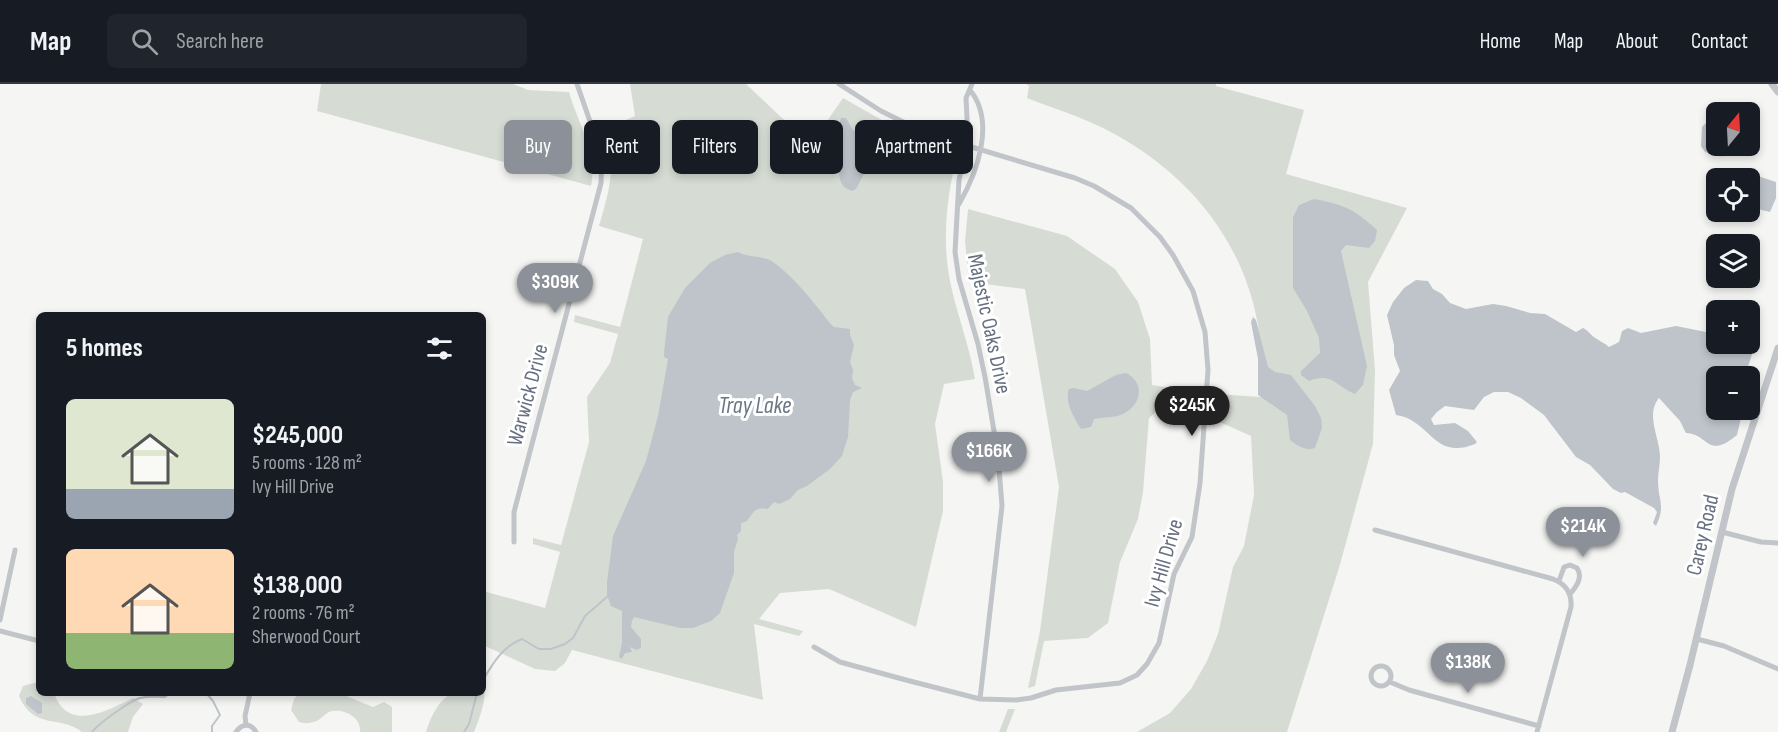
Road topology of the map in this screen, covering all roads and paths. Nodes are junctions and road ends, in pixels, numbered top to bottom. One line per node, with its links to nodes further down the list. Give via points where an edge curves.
1 (577, 84): 15 (street, Warwick Drive, via 602,156 601,183 514,512)
2 (839, 84): 6 (street, Ivy Hill Drive)
3 (1772, 84): 5 (street)
4 (971, 87): 7 (street, Majestic Oaks Drive, via 966,98); 9 (street, Majestic Oaks Drive, via 981,116)
5 (1778, 92)
6 (898, 120)
7 (966, 120)
8 (973, 149): 9 (street, Ivy Hill Drive)
9 (981, 152): 11 (street, Majestic Oaks Drive); 28 (street, Ivy Hill Drive, via 1094,186 1146,222 1173,255 1193,291 1205,332 1208,370 1192,537 1174,574 1159,643 1147,664 1137,675 1120,683 1056,690 1016,700)
10 (960, 174): 11 (street, Majestic Oaks Drive)
11 (957, 207): 28 (street, Majestic Oaks Drive, via 955,252 978,344 998,455 1002,506)
12 (1778, 348): 14 (street, Carey Road, via 1736,474)
13 (1375, 530): 18 (street)
14 (1722, 532): 16 (street); 22 (street, Carey Road)
15 (514, 542)
16 (1778, 543)
17 (15, 550): 20 (street)
18 (1559, 581): 19 (street); 19 (street, via 1564,567 1577,568 1580,576)
19 (1570, 594): 30 (street, via 1571,607)
20 (0, 620)
21 (0, 631): 23 (street)
22 (1697, 639): 25 (street); 33 (street, Carey Road)
23 (36, 640)
24 (814, 647): 28 (street, Ivy Hill Drive, via 840,662)
25 (1778, 669)
26 (1390, 682): 30 (street)
27 (249, 696): 29 (street)
28 (980, 699)
29 (246, 725): 31 (street); 32 (street)
30 (1538, 729)
31 (237, 732)
32 (256, 732)
33 (1672, 732)

